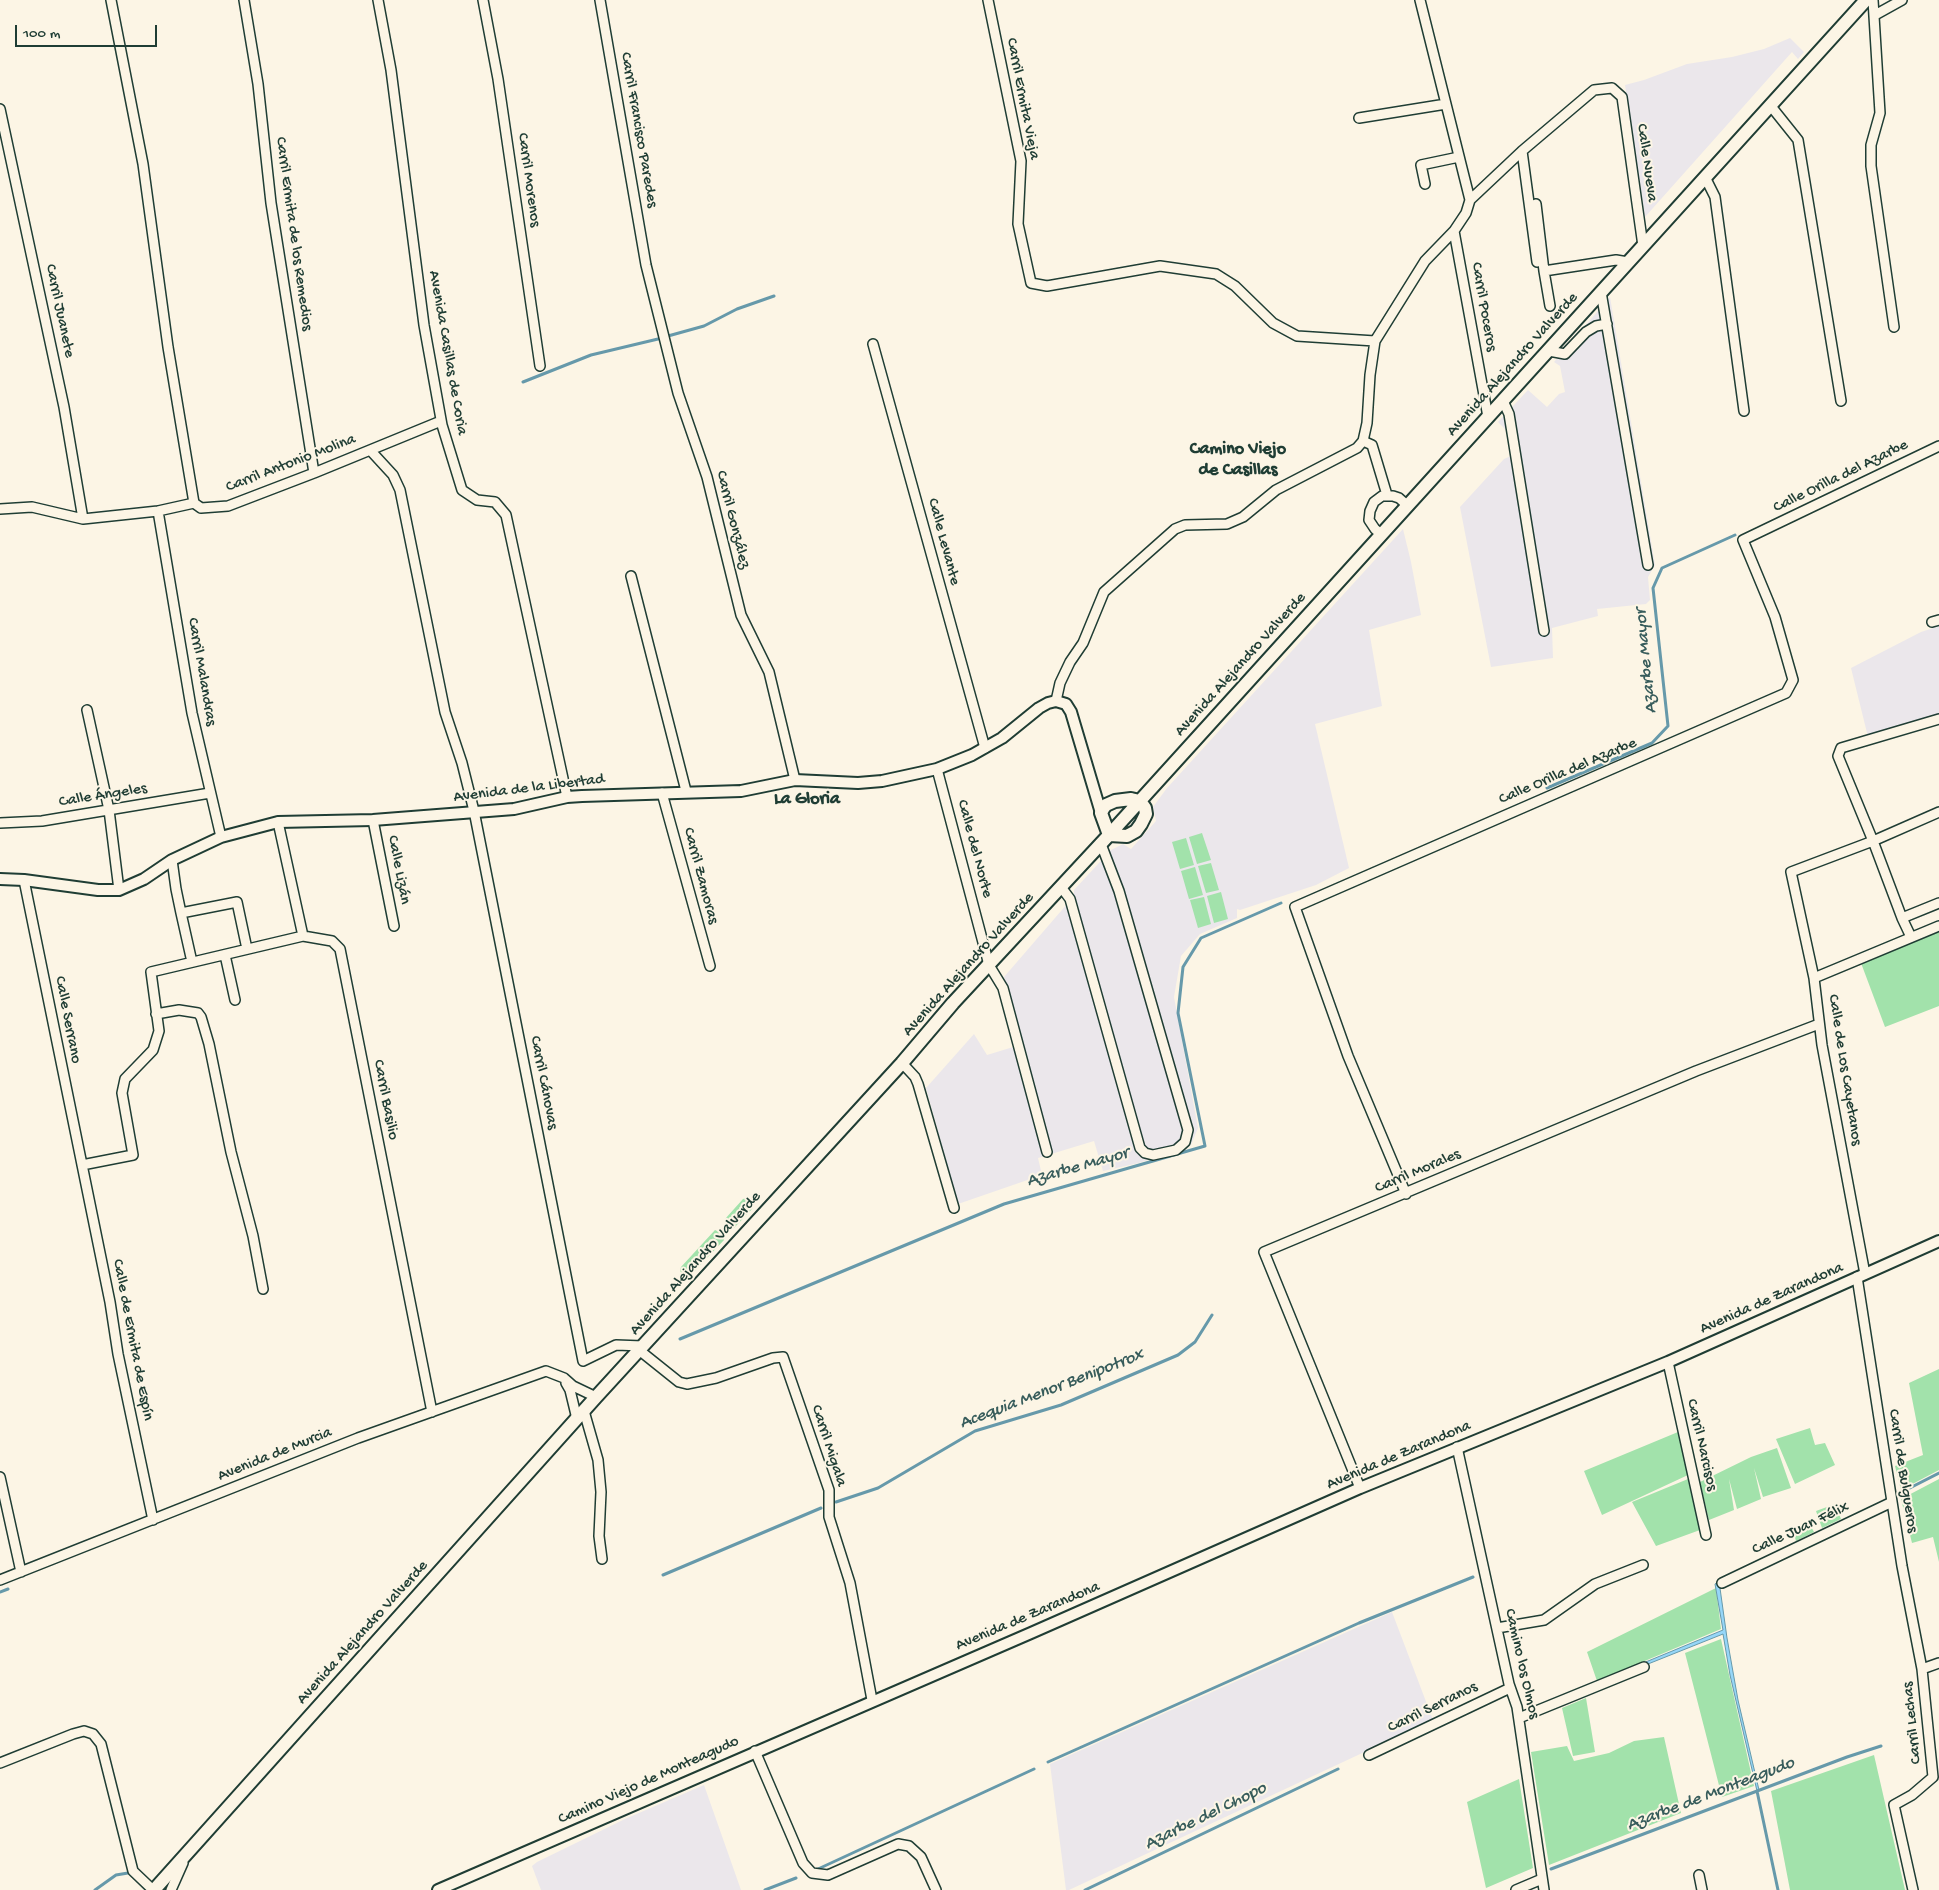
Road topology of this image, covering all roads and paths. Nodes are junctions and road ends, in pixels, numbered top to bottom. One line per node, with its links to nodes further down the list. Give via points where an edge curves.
1 (111, 0): 46 (street, via 143,164)
2 (244, 0): 44 (street, Carril Ermita de los Remedios, via 258,84 271,203)
3 (378, 0): 40 (street, Avenida Casillas de Coria, via 391,70 424,325)
4 (483, 0): 35 (street, Carril Morenos, via 498,79)
5 (600, 0): 26 (street, Carril Francisco Paredes)
6 (988, 0): 32 (street, Carril Ermita Vieja, via 1021,161 1018,224 1031,284 1046,286 1160,266 1216,274 1235,286 1273,324 1297,336)
7 (1420, 0): 12 (street)
8 (1866, 0): 13 (main road, Avenida Alejandro Valverde)
9 (1873, 0): 11 (street)
10 (1902, 0): 11 (street)
11 (1875, 15): 31 (street, via 1880,113 1871,145 1870,166)
12 (1446, 104): 15 (street); 17 (street)
13 (1770, 105): 18 (main road, Avenida Alejandro Valverde); 37 (street, via 1798,140)
14 (0, 109): 50 (street, Carril Juanete, via 64,407)
15 (1360, 118)
16 (1522, 151): 20 (street); 23 (street, Calle Nueva, via 1594,90 1612,88 1622,98); 24 (street)
17 (1458, 157): 19 (street, via 1421,166); 20 (street)
18 (1705, 177): 23 (main road, Avenida Alejandro Valverde); 38 (street, via 1716,197)
19 (1425, 184)
20 (1470, 200): 22 (street)
21 (1536, 204): 27 (street)
22 (1454, 231): 32 (street, via 1425,261); 39 (street, Carril Poceros)
23 (1643, 246): 25 (main road, Avenida Alejandro Valverde)
24 (1537, 262)
25 (1628, 262): 27 (street, via 1616,260); 28 (main road, Avenida Alejandro Valverde)
26 (646, 265): 60 (street, Carril González, via 678,393 707,477 741,616 769,672)
27 (1544, 271): 29 (street)
28 (1601, 292): 30 (street); 34 (main road, Avenida Alejandro Valverde)
29 (1550, 306)
30 (1607, 324): 34 (street, via 1586,332 1565,354); 52 (street)
31 (1894, 327)
32 (1375, 341): 41 (street)
33 (873, 344): 58 (street, Calle Levante)
34 (1549, 351): 36 (main road, Avenida Alejandro Valverde)
35 (540, 366)
36 (1503, 401): 39 (main road, Avenida Alejandro Valverde); 54 (street, via 1509,414)
37 (1841, 401)
38 (1744, 411)
39 (1488, 417): 47 (main road, Avenida Alejandro Valverde)
40 (441, 421): 43 (street, Carril Antonio Molina); 65 (street, Avenida Casillas de Coria, via 462,490 477,500 495,502 506,515)
41 (1363, 440): 45 (street, via 1372,445); 55 (street, via 1357,448 1276,490 1243,517 1227,524 1185,525 1175,529 1104,592 1084,643 1060,683)
42 (1939, 446): 102 (street, Calle Orilla del Azarbe, via 1743,540 1775,617 1793,680 1786,694 1295,906 1348,1056)
43 (370, 450): 44 (street, Carril Antonio Molina); 69 (street, Carril Cánovas, via 394,475 400,490 445,712)
44 (314, 473): 46 (street, Carril Antonio Molina, via 228,506 201,508)
45 (1387, 495): 47 (street, via 1399,498); 51 (street, via 1374,502 1369,515 1371,524)
46 (194, 504): 49 (street, Carril Antonio Molina)
47 (1408, 506): 51 (main road, Avenida Alejandro Valverde)
48 (0, 509): 50 (street, Carril Antonio Molina, via 32,507)
49 (158, 511): 50 (street, Carril Antonio Molina); 62 (street, Carril Malandras, via 192,713)
50 (82, 519)
51 (1382, 535): 67 (main road, Avenida Alejandro Valverde)
52 (1648, 565)
53 (631, 576): 61 (street)
54 (1544, 631)
55 (1056, 701): 58 (street, Avenida de la Libertad, via 1039,708); 64 (street, via 1066,704 1070,712)
56 (87, 710): 68 (street)
57 (1939, 719): 77 (street, via 1841,748 1838,756)
58 (985, 748): 59 (street, Avenida de la Libertad)
59 (937, 769): 60 (street, Avenida de la Libertad, via 858,783); 93 (street, Calle del Norte)
60 (795, 780): 61 (street, Avenida de la Libertad, via 741,790)
61 (686, 791): 63 (street, Avenida de la Libertad)
62 (210, 793): 68 (street, Calle Ángeles); 75 (street, Carril Malandras)
63 (662, 793): 65 (street, Avenida de la Libertad); 94 (street, Carril Zamoras)
64 (1095, 794): 66 (street); 71 (street)
65 (567, 797): 69 (street, Avenida de la Libertad, via 514,809)
66 (1115, 801): 67 (main road); 71 (main road)
67 (1140, 801): 76 (main road, Avenida Alejandro Valverde)
68 (109, 810): 74 (street, Calle Ángeles, via 42,821); 82 (street)
69 (474, 811): 72 (street, Avenida de la Libertad); 107 (street, Carril Cánovas, via 583,1361 616,1345)
70 (1939, 812): 77 (street)
71 (1100, 813): 76 (main road)
72 (373, 820): 73 (street, Avenida de la Libertad); 86 (street, Calle Lizán)
73 (278, 822): 75 (street, Avenida de la Libertad); 88 (street)
74 (0, 823)
75 (221, 837): 78 (street, Avenida de la Libertad)
76 (1105, 840): 81 (main road, Avenida Alejandro Valverde); 81 (street, via 1188,1130 1186,1142 1176,1150 1153,1155 1140,1148 1070,899)
77 (1873, 841): 85 (street); 95 (street, Calle de Los Cayetanos, via 1791,872)
78 (172, 860): 82 (street, Avenida de la Libertad); 84 (street)
79 (0, 879): 80 (street, Avenida de la Libertad)
80 (24, 880): 82 (street, Avenida de la Libertad); 101 (street, Calle Serrano)
81 (1061, 888): 93 (main road, Avenida Alejandro Valverde)
82 (120, 890)
83 (1939, 903): 85 (street)
84 (181, 913): 90 (street, via 236,902); 92 (street)
85 (1902, 918): 89 (street)
86 (394, 926)
87 (1939, 926): 89 (street)
88 (303, 936): 90 (street); 111 (street, Carril Basilio, via 332,941 340,949)
89 (1911, 938): 95 (street)
90 (247, 949): 91 (street)
91 (225, 955): 92 (street); 96 (street)
92 (192, 962): 97 (street, via 151,972)
93 (990, 965): 99 (main road, Avenida Alejandro Valverde, via 953,1002); 100 (street, Calle del Norte, via 1003,988)
94 (710, 966)
95 (1814, 978): 98 (street, Calle de Los Cayetanos)
96 (235, 1000)
97 (156, 1014): 101 (street, via 159,1031 153,1050 125,1079 122,1093 133,1155); 106 (street, via 179,1010 198,1013 201,1017)
98 (1819, 1024): 102 (street, Carril Morales, via 1696,1071); 105 (street, Calle de Los Cayetanos)
99 (902, 1063): 103 (street, via 918,1084); 107 (main road, Avenida Alejandro Valverde)
100 (1048, 1152)
101 (82, 1165): 117 (street, Calle de Ermita de Espín)
102 (1406, 1194): 115 (street, Carril Morales, via 1264,1252)
103 (954, 1208)
104 (1939, 1241): 105 (street, Avenida de Zarandona)
105 (1861, 1276): 108 (street, Avenida de Zarandona); 116 (street, Carril de Bulgueros)
106 (263, 1289)
107 (641, 1348): 110 (main road, Avenida Alejandro Valverde); 129 (street, Carril Migala, via 679,1382 687,1384 783,1357 829,1490 829,1517 850,1583)
108 (1668, 1362): 113 (street, Avenida de Zarandona); 118 (street, Carril Narcisos)
109 (564, 1378): 110 (street, Avenida de Murcia); 111 (street, Avenida de Murcia, via 546,1371); 112 (street)
110 (596, 1397): 112 (main road, Avenida Alejandro Valverde)
111 (432, 1412): 117 (street, Avenida de Murcia, via 349,1441)
112 (580, 1415): 119 (street, via 598,1460); 134 (main road, Avenida Alejandro Valverde)
113 (1457, 1447): 115 (street, Avenida de Zarandona); 124 (street, Camino los Olmos)
114 (0, 1477): 121 (street)
115 (1360, 1488): 129 (street, Avenida de Zarandona)
116 (1892, 1502): 123 (street, Calle Juan Félix); 127 (street, Carril de Bulgueros)
117 (153, 1520): 121 (street, Avenida de Murcia)
118 (1706, 1535)
119 (602, 1558)
120 (1643, 1565): 124 (street, via 1595,1584 1544,1620)
121 (21, 1572): 122 (street, Avenida de Murcia)
122 (0, 1580)
123 (1722, 1583)
124 (1497, 1628): 128 (street, Camino los Olmos)
125 (1939, 1663): 127 (street, Carril Lechas)
126 (1644, 1667): 130 (street)
127 (1922, 1669): 144 (street, Carril Lechas, via 1934,1777 1894,1805)
128 (1510, 1688): 130 (street, Camino los Olmos); 132 (street, Carril Serranos)
129 (872, 1700): 131 (street, Camino Viejo de Monteagudo)
130 (1519, 1718): 136 (street, Camino los Olmos)
131 (754, 1751): 139 (street, Camino Viejo de Monteagudo); 140 (street, via 803,1863 812,1873 828,1875 898,1844 909,1846 920,1857)
132 (1369, 1755)
133 (0, 1763): 137 (street, via 73,1734 84,1731 94,1734 101,1744 133,1870)
134 (186, 1856): 137 (main road, Avenida Alejandro Valverde); 138 (street)
135 (1699, 1875): 143 (street)
136 (1542, 1879): 141 (street); 142 (street, Camino los Olmos)
137 (153, 1890)
138 (171, 1890)
139 (438, 1890)
140 (936, 1890)
141 (1516, 1890)
142 (1544, 1890)
143 (1702, 1890)
144 (1913, 1890)

